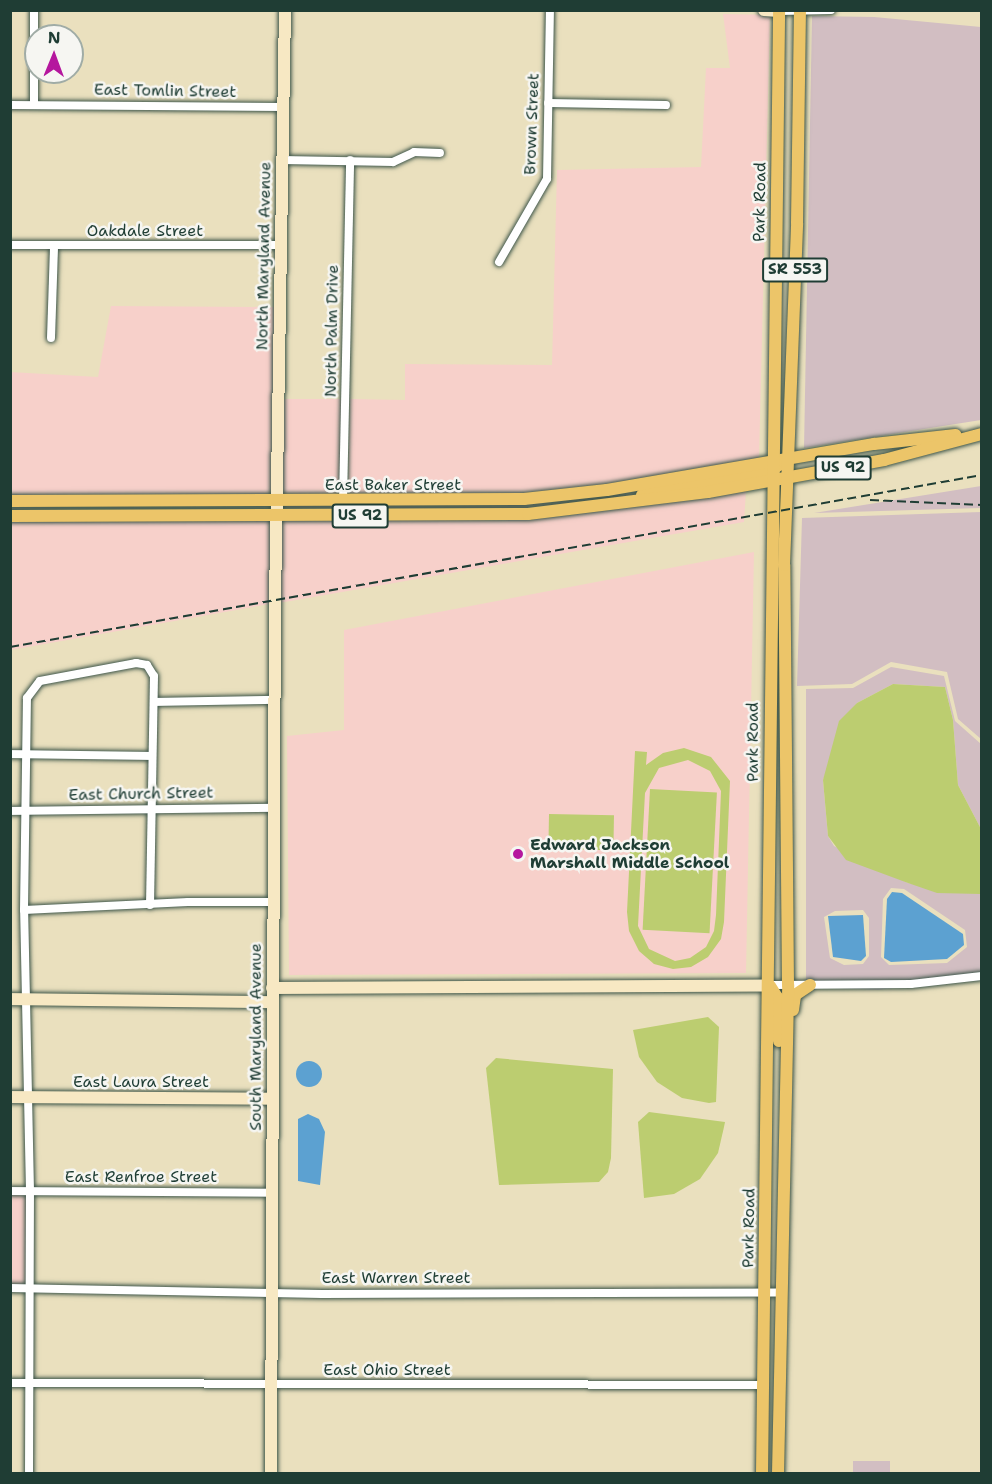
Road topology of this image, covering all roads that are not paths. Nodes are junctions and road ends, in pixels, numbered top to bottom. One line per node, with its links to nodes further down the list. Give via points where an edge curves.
1 (34, 10): 10 (street)
2 (285, 10): 12 (street, North Maryland Avenue)
3 (550, 10): 8 (street, Brown Street)
4 (764, 10): 6 (street)
5 (831, 10): 7 (street)
6 (779, 11): 7 (street); 23 (main road, Park Road / SR 553)
7 (800, 11): 22 (main road, Park Road / SR 553, via 797,223)
8 (548, 103): 11 (street); 19 (street, Brown Street, via 545,186)
9 (10, 105): 10 (street, East Tomlin Street)
10 (34, 105): 12 (street, East Tomlin Street)
11 (666, 105)
12 (282, 107): 14 (street, North Maryland Avenue)
13 (440, 153): 15 (street, via 414,152 393,162)
14 (282, 160): 15 (street); 17 (street, North Maryland Avenue)
15 (350, 160): 28 (street, North Palm Drive)
16 (10, 245): 18 (street, Oakdale Street)
17 (280, 245): 18 (street, Oakdale Street); 27 (street, North Maryland Avenue)
18 (54, 246): 20 (street)
19 (499, 262)
20 (51, 338)
21 (981, 433): 22 (main road, US 92); 24 (main road, US 92, via 884,460)
22 (787, 458): 23 (main road, US 92); 24 (main road, Park Road / SR 553)
23 (773, 470): 24 (main road, US 92); 28 (main road, East Baker Street / US 92, via 561,496); 31 (main road, East Baker Street / US 92, via 632,501 490,516); 41 (main road, Park Road)
24 (787, 478): 48 (main road, Park Road)
25 (14, 501): 26 (main road, East Baker Street / US 92); 29 (street)
26 (158, 501): 27 (main road, East Baker Street / US 92); 30 (street)
27 (278, 501): 28 (main road, East Baker Street / US 92); 31 (street, North Maryland Avenue)
28 (344, 501)
29 (14, 516): 30 (main road, East Baker Street / US 92)
30 (158, 516): 31 (main road, East Baker Street / US 92)
31 (276, 516): 32 (street, South Maryland Avenue)
32 (274, 700): 33 (street); 37 (street, South Maryland Avenue)
33 (156, 702): 35 (street, via 154,676 147,665 136,663 51,679 33,687 27,698); 36 (street)
34 (10, 754): 35 (street)
35 (27, 754): 36 (street); 40 (street)
36 (151, 756): 38 (street)
37 (273, 808): 38 (street, East Church Street); 42 (street, South Maryland Avenue)
38 (149, 809): 40 (street, East Church Street); 43 (street)
39 (10, 811): 40 (street, East Church Street)
40 (27, 811): 44 (street)
41 (769, 855): 46 (main road, Park Road); 48 (main road, via 775,867 776,963)
42 (273, 902): 43 (street); 49 (street, South Maryland Avenue)
43 (150, 905): 44 (street)
44 (24, 910): 51 (street)
45 (981, 976): 47 (street, via 911,984)
46 (769, 985): 48 (street); 49 (street); 56 (main road, via 779,1010); 63 (main road, Park Road)
47 (810, 985): 48 (street); 56 (main road, via 795,995)
48 (788, 986): 56 (main road, Park Road)
49 (272, 988): 52 (street, South Maryland Avenue)
50 (10, 999): 51 (street)
51 (25, 1000): 52 (street); 54 (street)
52 (272, 1002): 55 (street, South Maryland Avenue)
53 (10, 1097): 54 (street, East Laura Street)
54 (29, 1098): 55 (street, East Laura Street); 58 (street)
55 (272, 1099): 59 (street, South Maryland Avenue)
56 (786, 1106): 64 (main road, Park Road)
57 (10, 1191): 58 (street, East Renfroe Street)
58 (30, 1191): 59 (street, East Renfroe Street); 61 (street)
59 (271, 1193): 62 (street, South Maryland Avenue)
60 (10, 1288): 61 (street, East Warren Street)
61 (30, 1288): 62 (street, East Warren Street); 66 (street)
62 (272, 1290): 63 (street, East Warren Street, via 321,1294); 67 (street, South Maryland Avenue)
63 (765, 1291): 64 (street, East Warren Street); 68 (main road, Park Road); 69 (main road, via 774,1311 774,1394)
64 (782, 1292): 69 (main road, Park Road)
65 (10, 1383): 66 (street, East Ohio Street)
66 (29, 1383): 67 (street, East Ohio Street); 70 (street)
67 (272, 1385): 68 (street, East Ohio Street); 71 (street, South Maryland Avenue)
68 (763, 1385): 72 (main road, Park Road)
69 (779, 1415): 73 (main road, Park Road)
70 (29, 1473)
71 (271, 1473)
72 (762, 1473)
73 (778, 1473)

